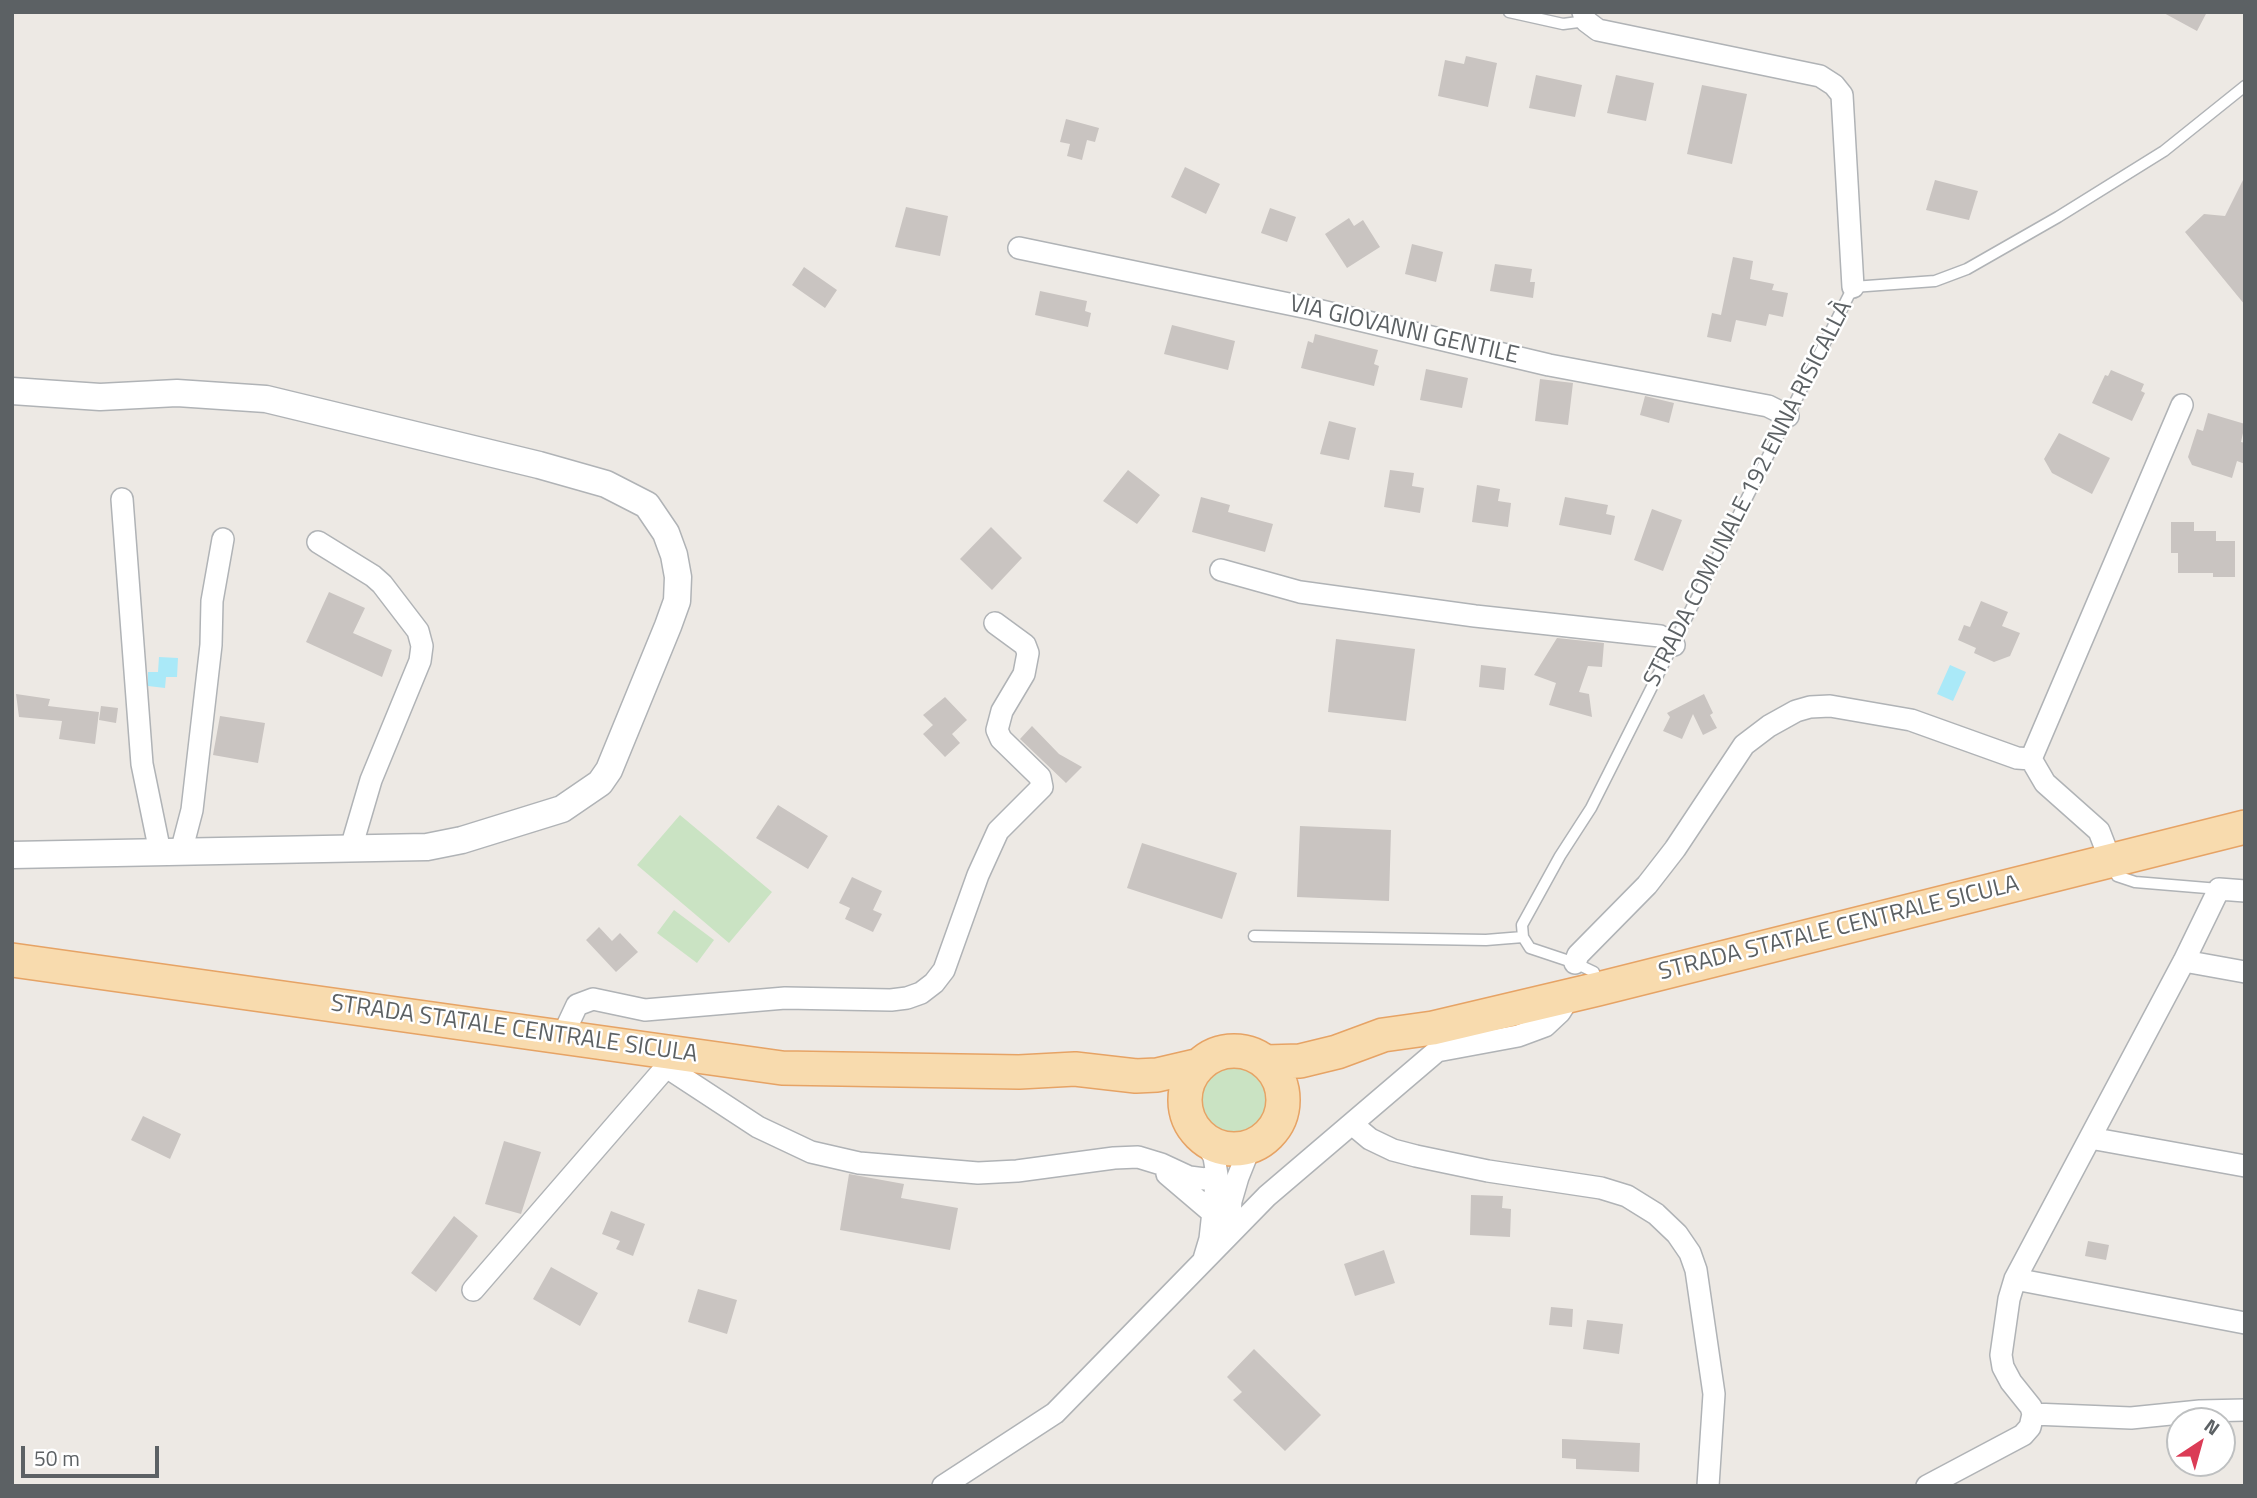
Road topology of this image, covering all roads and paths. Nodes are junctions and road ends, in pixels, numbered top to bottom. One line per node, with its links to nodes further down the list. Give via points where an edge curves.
1 (1509, 12): 2 (lane, via 1563,24)
2 (1585, 17): 5 (street, via 1598,30 1820,76 1834,85 1842,94)
3 (2245, 86): 5 (lane, STRADA COMUNALE 192 ENNA RISICALLÀ, via 2164,151 1967,269 1935,281)
4 (1019, 248): 8 (street, VIA GIOVANNI GENTILE, via 1313,309 1549,365 1768,406)
5 (1853, 287): 8 (lane, STRADA COMUNALE 192 ENNA RISICALLÀ)
6 (12, 391): 17 (street, via 267,399 606,484 647,505 658,518 674,555 677,601 618,752 600,783 562,809 462,840 428,846)
7 (2182, 405): 15 (street)
8 (1788, 416): 14 (lane, STRADA COMUNALE 192 ENNA RISICALLÀ)
9 (122, 499): 18 (street, via 142,764)
10 (223, 539): 18 (street, via 212,601 192,810)
11 (318, 542): 17 (street, via 382,584 418,631 422,646 371,780)
12 (1221, 570): 14 (street, via 1300,592 1660,636)
13 (995, 623): 31 (street, via 1025,645 1028,653 1024,674 1002,711 997,730 1040,777 1042,787 998,831 944,970 934,983 907,999 891,1000 785,998 645,1010 593,999 578,1005)
14 (1674, 645): 24 (lane, STRADA COMUNALE 192 ENNA RISICALLÀ, via 1591,808 1522,925)
15 (2031, 760): 20 (street, via 2045,783 2099,831); 27 (street, via 1901,718 1830,706 1796,711 1744,745 1647,885)
16 (2245, 827): 20 (main road, STRADA STATALE CENTRALE SICULA)
17 (351, 848): 18 (street)
18 (171, 852): 19 (street)
19 (12, 855)
20 (2111, 862): 21 (lane, via 2117,876 2135,882); 29 (main road, STRADA STATALE CENTRALE SICULA)
21 (2219, 889): 22 (street); 26 (street)
22 (2245, 891)
23 (1254, 936): 24 (lane)
24 (1523, 937): 27 (lane, via 1530,948)
25 (12, 960): 31 (main road, STRADA STATALE CENTRALE SICULA)
26 (2184, 961): 28 (street); 39 (street)
27 (1575, 962): 29 (lane, via 1594,972)
28 (2245, 972)
29 (1584, 992): 30 (main road, STRADA STATALE CENTRALE SICULA); 37 (street, via 1545,1026 1437,1051)
30 (1433, 1028): 33 (main road, STRADA STATALE CENTRALE SICULA, via 1383,1035 1300,1061); 36 (main road, STRADA STATALE CENTRALE SICULA, via 1340,1062 1316,1076)
31 (562, 1037): 32 (main road, STRADA STATALE CENTRALE SICULA)
32 (669, 1059): 35 (main road, STRADA STATALE CENTRALE SICULA, via 782,1068); 41 (street, via 758,1127 811,1152 859,1163 978,1173); 48 (street)
33 (1265, 1062): 34 (main road, via 1246,1053 1225,1052); 36 (main road, via 1281,1084)
34 (1200, 1065): 35 (main road, STRADA STATALE CENTRALE SICULA, via 1136,1076 1075,1069); 38 (main road, via 1186,1088 1185,1102)
35 (1019, 1072): 38 (main road, STRADA STATALE CENTRALE SICULA, via 1143,1091)
36 (1283, 1112): 40 (main road, via 1267,1138)
37 (1352, 1124): 45 (street, via 1267,1196); 53 (street, via 1393,1150 1627,1196 1677,1234 1696,1270 1714,1394)
38 (1196, 1128): 40 (main road, via 1214,1146 1234,1150); 43 (street, via 1214,1157)
39 (2090, 1138): 42 (street); 47 (street)
40 (1254, 1146): 45 (street, via 1231,1201)
41 (1138, 1157): 43 (street, via 1189,1177); 44 (street, via 1177,1181)
42 (2245, 1166)
43 (1217, 1175): 44 (street)
44 (1214, 1214): 46 (street)
45 (1228, 1236): 46 (street)
46 (1203, 1261): 52 (street, via 1055,1413)
47 (2015, 1279): 49 (street); 51 (street, via 2000,1355)
48 (473, 1290)
49 (2245, 1323)
50 (2245, 1410): 51 (street, via 2131,1418)
51 (2033, 1415): 54 (street, via 2023,1435)
52 (943, 1486)
53 (1708, 1486)
54 (1927, 1486)

